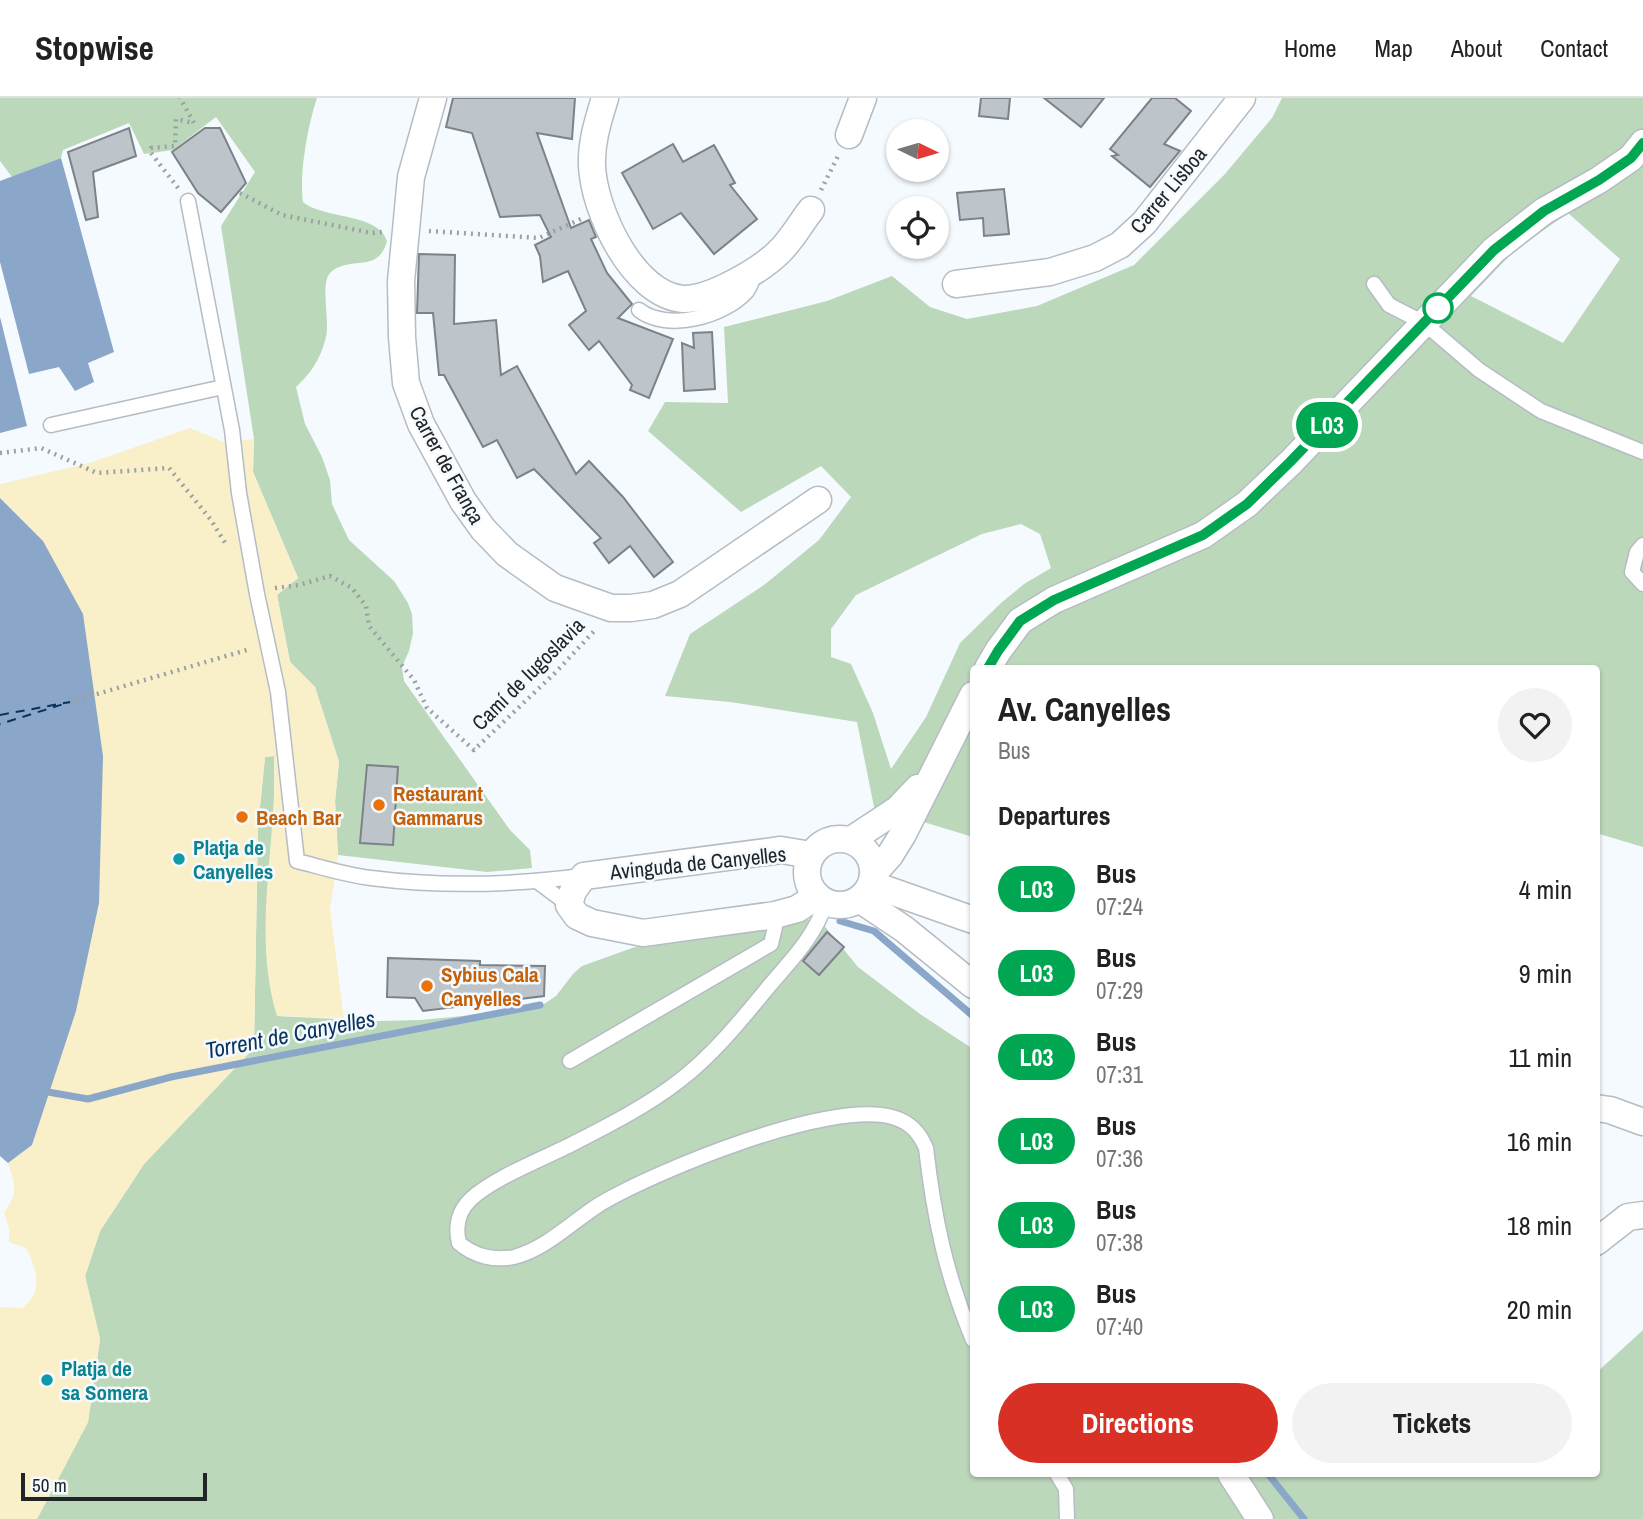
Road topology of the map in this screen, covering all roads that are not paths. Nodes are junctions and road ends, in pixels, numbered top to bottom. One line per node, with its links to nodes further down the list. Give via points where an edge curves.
1 (433, 98): 17 (street, Carrer de França, via 411,177 401,281 406,383 412,405 483,529 507,554 555,588 611,608 653,605 680,594)
2 (605, 98): 9 (street, via 592,145 592,169 611,234 640,273 660,292 685,299 703,296)
3 (863, 98): 5 (street)
4 (1242, 98): 10 (street, Carrer Lisboa, via 1144,223 1121,245 1050,272)
5 (849, 135)
6 (1643, 143): 13 (street, via 1631,158 1544,211 1494,250)
7 (188, 201): 14 (lane)
8 (811, 210): 9 (street, via 778,252)
9 (757, 268): 12 (lane, via 748,289 711,313 677,320 649,318)
10 (956, 284)
11 (1374, 284): 13 (lane, via 1389,305)
12 (639, 310)
13 (1424, 323): 16 (lane, via 1479,370 1541,411); 20 (street, via 1247,504 1203,535 1054,600 1020,621)
14 (223, 387): 15 (lane); 26 (lane, Avinguda de Canyelles, via 278,692 297,861 369,878 454,884)
15 (51, 425)
16 (1643, 452)
17 (818, 500)
18 (1643, 545): 19 (lane, via 1632,572)
19 (1643, 584)
20 (990, 665)
21 (970, 701): 22 (street)
22 (932, 774): 23 (street, via 898,809); 27 (street, via 903,834)
23 (850, 840): 24 (street, via 828,841); 27 (street, via 871,860)
24 (811, 855): 25 (street, Avinguda de Canyelles, via 781,850); 28 (street, via 807,876)
25 (584, 876): 26 (lane, Avinguda de Canyelles); 29 (street, Avinguda de Canyelles)
26 (538, 882): 29 (lane)
27 (867, 886): 28 (street, via 849,904); 31 (street); 32 (street, via 904,929)
28 (822, 899): 30 (street); 38 (lane, via 819,925 735,1029 689,1072 632,1112 470,1199 459,1216 459,1243 481,1256 514,1256 635,1186 728,1148 829,1117 871,1114 910,1125 926,1148 942,1246)
29 (569, 905): 30 (street, via 577,916 592,923 643,933)
30 (775, 915): 33 (lane, via 771,944)
31 (970, 919)
32 (970, 983)
33 (570, 1061)
34 (1600, 1109): 35 (street)
35 (1643, 1122)
36 (1643, 1215): 37 (street, via 1628,1217)
37 (1600, 1239)
38 (970, 1333)
39 (1059, 1477): 41 (lane, via 1066,1489)
40 (1233, 1477): 42 (street)
41 (1067, 1519)
42 (1261, 1519)

